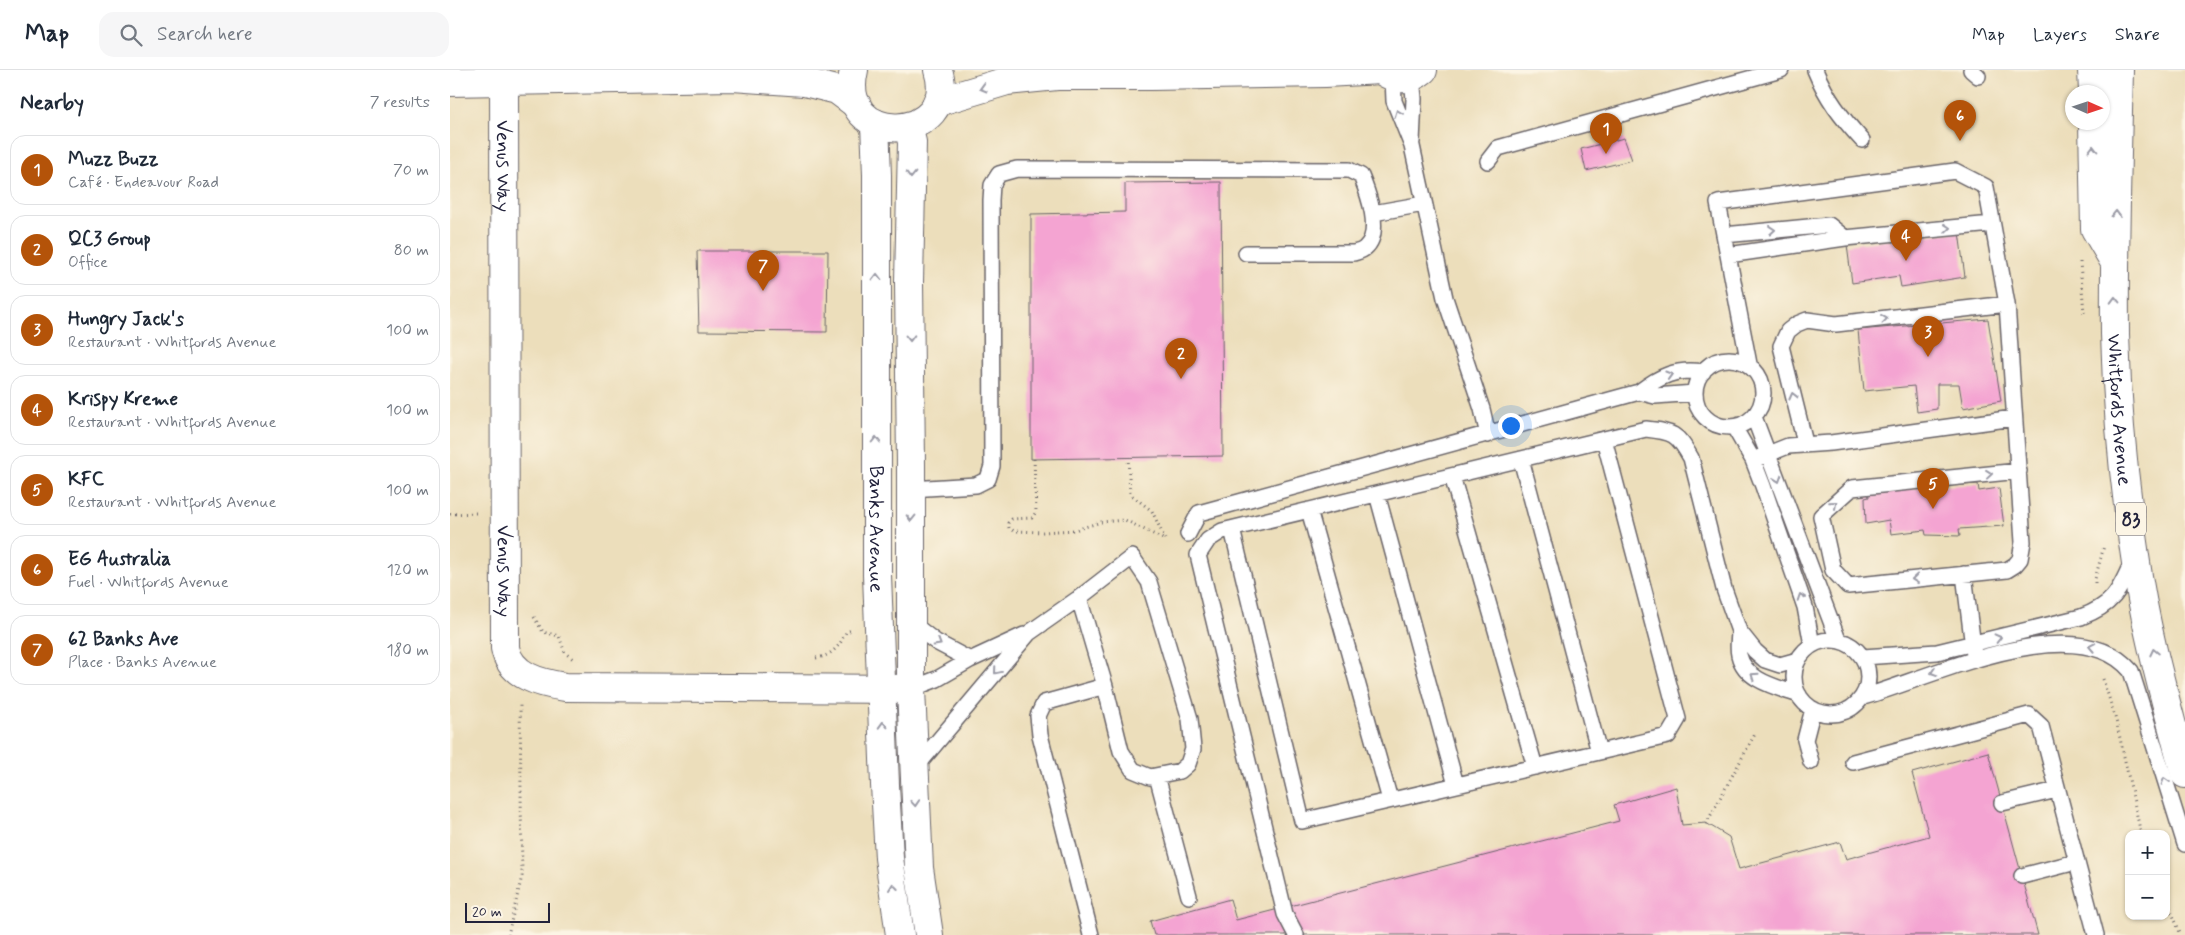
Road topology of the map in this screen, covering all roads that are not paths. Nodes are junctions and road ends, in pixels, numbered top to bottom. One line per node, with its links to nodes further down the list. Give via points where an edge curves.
1 (854, 70): 13 (street, Banks Avenue, via 852,88)
2 (938, 70): 12 (street, via 941,87)
3 (1781, 70): 17 (lane, via 1498,148)
4 (1816, 70): 16 (lane, via 1837,112)
5 (2092, 70): 11 (street)
6 (2119, 70): 25 (street, Whitfords Avenue / 83, one-way to 6)
7 (1261, 72): 8 (street); 12 (street, one-way to 12, via 1057,76 1007,81)
8 (1398, 73): 18 (lane, via 1414,99 1412,146)
9 (504, 76): 10 (street); 13 (street, via 733,77 804,82 837,90); 61 (street, Venus Way, via 505,648 510,663 520,673 546,684 565,687)
10 (450, 82)
11 (2093, 85)
12 (937, 102): 14 (street, via 925,118)
13 (866, 114): 14 (street, via 895,129); 61 (street, Banks Avenue, one-way to 13, via 877,565 877,175)
14 (908, 127): 42 (street, Banks Avenue, one-way to 42, via 912,142 909,282)
15 (2092, 130): 25 (street, one-way to 15, via 2095,229)
16 (1862, 140)
17 (1488, 161)
18 (1424, 204): 19 (lane); 34 (lane, via 1445,298)
19 (1373, 213): 23 (lane, via 1372,235 1366,248 1354,254); 42 (lane, via 1361,176 1348,170 1017,169 999,174 992,186 991,200 992,466 988,479 976,485)
20 (1992, 224): 21 (lane, via 1986,187 1955,171 1718,203); 22 (lane, one-way to 20); 26 (lane)
21 (1724, 235): 22 (lane, one-way to 22, via 1829,225); 24 (lane)
22 (1845, 238): 24 (lane)
23 (1246, 253)
24 (1728, 255): 27 (lane, via 1745,342 1741,346)
25 (2115, 262): 47 (street, Whitfords Avenue / 83, one-way to 25, via 2115,337)
26 (2007, 304): 32 (lane); 36 (lane, one-way to 26, via 1781,346 1788,331 1797,324 1806,320 1836,324)
27 (1743, 362): 28 (lane, via 1718,361); 31 (lane, via 1761,380 1764,389)
28 (1703, 372): 29 (lane, one-way to 28, via 1658,378 1686,369); 30 (lane)
29 (1639, 392): 30 (lane, via 1655,396); 34 (lane)
30 (1695, 394): 33 (lane, via 1696,403 1707,419 1724,427)
31 (1754, 417): 33 (lane); 37 (lane)
32 (2014, 418): 36 (lane, via 1831,443); 40 (lane)
33 (1734, 427): 39 (lane)
34 (1488, 435): 46 (lane, via 1200,513)
35 (1604, 439): 38 (lane); 51 (lane, via 1646,429 1665,431 1681,440 1691,458 1724,589); 65 (lane, via 1678,720 1668,736)
36 (1805, 443): 37 (lane)
37 (1768, 452): 39 (lane); 53 (lane, one-way to 53)
38 (1520, 459): 41 (lane); 65 (lane)
39 (1753, 460): 54 (lane, one-way to 39, via 1805,607)
40 (2019, 471): 48 (lane, via 2023,542 2020,558 2007,570); 48 (lane, one-way to 40, via 1848,586 1833,570 1821,516 1852,488)
41 (1452, 476): 43 (lane); 68 (lane)
42 (911, 489): 50 (street, Banks Avenue, one-way to 50)
43 (1377, 494): 44 (lane); 72 (lane)
44 (1309, 510): 45 (lane); 74 (lane)
45 (1232, 529): 74 (lane, via 1302,821); 84 (lane, via 1208,540 1198,555 1285,914)
46 (1188, 534)
47 (2135, 556): 55 (lane, one-way to 47, via 2100,610 2120,590); 70 (street, Whitfords Avenue / 83, one-way to 47, via 2162,690)
48 (1964, 574): 55 (lane)
49 (1079, 598): 52 (lane); 59 (lane); 71 (lane, via 1132,557 1149,582 1190,719 1193,749 1188,764 1180,771)
50 (909, 621): 57 (lane, one-way to 57, via 936,642); 60 (street, Banks Avenue)
51 (1739, 631): 58 (lane, via 1754,651 1766,660 1780,665); 62 (lane, one-way to 51, via 1764,683 1750,674 1738,653)
52 (1029, 633): 57 (lane); 69 (lane, one-way to 69)
53 (1838, 640): 54 (lane); 56 (lane, via 1857,649)
54 (1812, 645): 58 (lane)
55 (1974, 652): 56 (lane); 63 (lane, one-way to 63); 76 (lane, one-way to 55, via 2131,671 2123,661 2096,647 2069,644)
56 (1863, 657): 63 (lane, via 1869,678)
57 (970, 660): 60 (lane, via 937,679)
58 (1798, 660): 62 (lane, via 1794,677)
59 (1105, 686): 71 (lane, via 1120,752 1133,770 1150,777); 83 (lane, via 1044,703 1038,716 1040,735)
60 (910, 689): 61 (street); 69 (street, Banks Avenue)
61 (882, 690): 81 (street, Banks Avenue, one-way to 61, via 889,858)
62 (1799, 694): 64 (lane)
63 (1863, 697): 64 (lane, via 1849,710 1840,713)
64 (1813, 710): 66 (lane, via 1806,740)
65 (1599, 752): 68 (lane)
66 (1811, 762)
67 (1853, 762): 73 (lane, via 2030,715 2041,726)
68 (1535, 767): 72 (lane)
69 (913, 770): 82 (street, Banks Avenue, one-way to 82, via 919,868)
70 (2185, 774)
71 (1157, 776): 79 (lane)
72 (1456, 785): 74 (lane)
73 (2057, 790): 75 (lane); 77 (lane)
74 (1390, 800)
75 (2002, 803)
76 (2185, 844)
77 (2076, 862): 78 (lane); 80 (lane)
78 (2022, 876)
79 (1189, 896)
80 (2092, 934)
81 (900, 935)
82 (929, 935)
83 (1091, 935)
84 (1296, 935)

